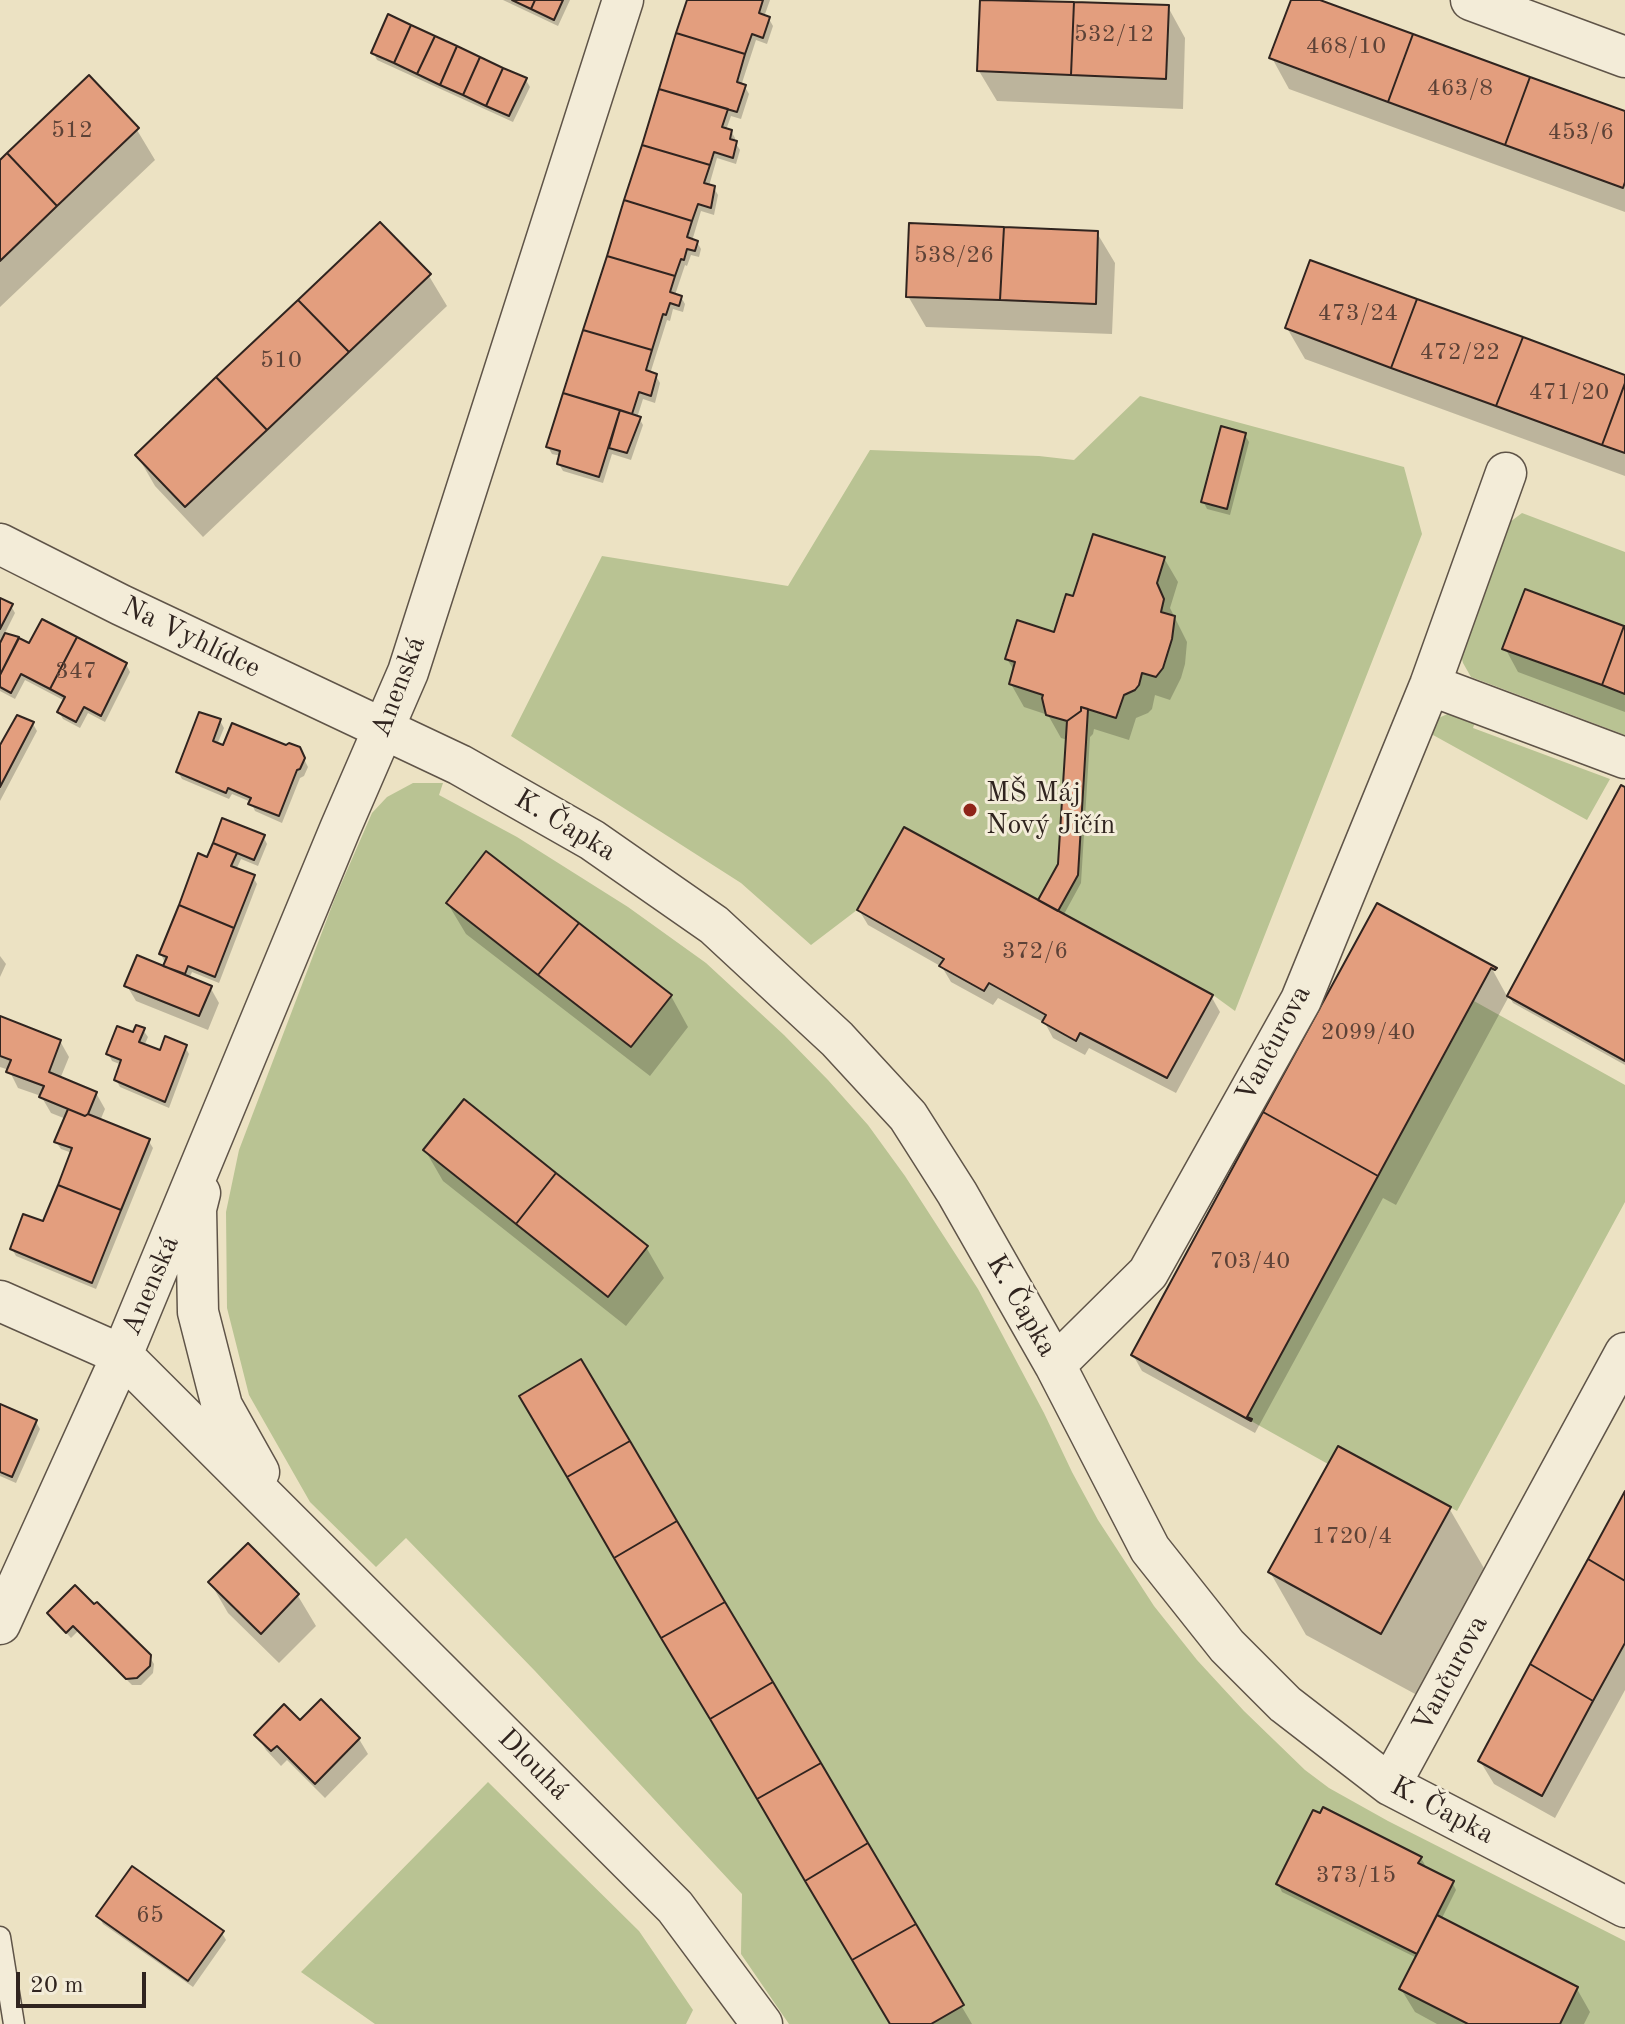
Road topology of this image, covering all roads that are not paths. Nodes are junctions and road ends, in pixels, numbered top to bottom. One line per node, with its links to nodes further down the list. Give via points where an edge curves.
1 (623, 0): 7 (street, Anenská, via 408,672)
2 (1471, 0): 3 (street)
3 (1625, 57)
4 (1506, 473): 6 (street, Vančurova)
5 (0, 544): 7 (street, Na Vyhlídce)
6 (1430, 685): 8 (street); 13 (street, Vančurova, via 1301,1000 1148,1273)
7 (384, 730): 9 (street, Anenská); 13 (street, K. Čapka, via 460,765 592,840 714,925 837,1039 908,1116)
8 (1625, 758)
9 (211, 1142): 12 (street, Anenská); 14 (street, Dlouhá, via 196,1209 198,1312 222,1406)
10 (0, 1301): 12 (street, Anenská)
11 (1625, 1353): 16 (street, Vančurova)
12 (122, 1355): 14 (street, Dlouhá); 15 (street, Anenská)
13 (1055, 1365): 16 (street, K. Čapka, via 1150,1549 1227,1646 1285,1704)
14 (287, 1521): 20 (street, Dlouhá, via 675,1907)
15 (0, 1624)
16 (1390, 1785): 17 (street, K. Čapka)
17 (1625, 1907)
18 (0, 1937): 19 (lane)
19 (14, 2024)
20 (762, 2024)

